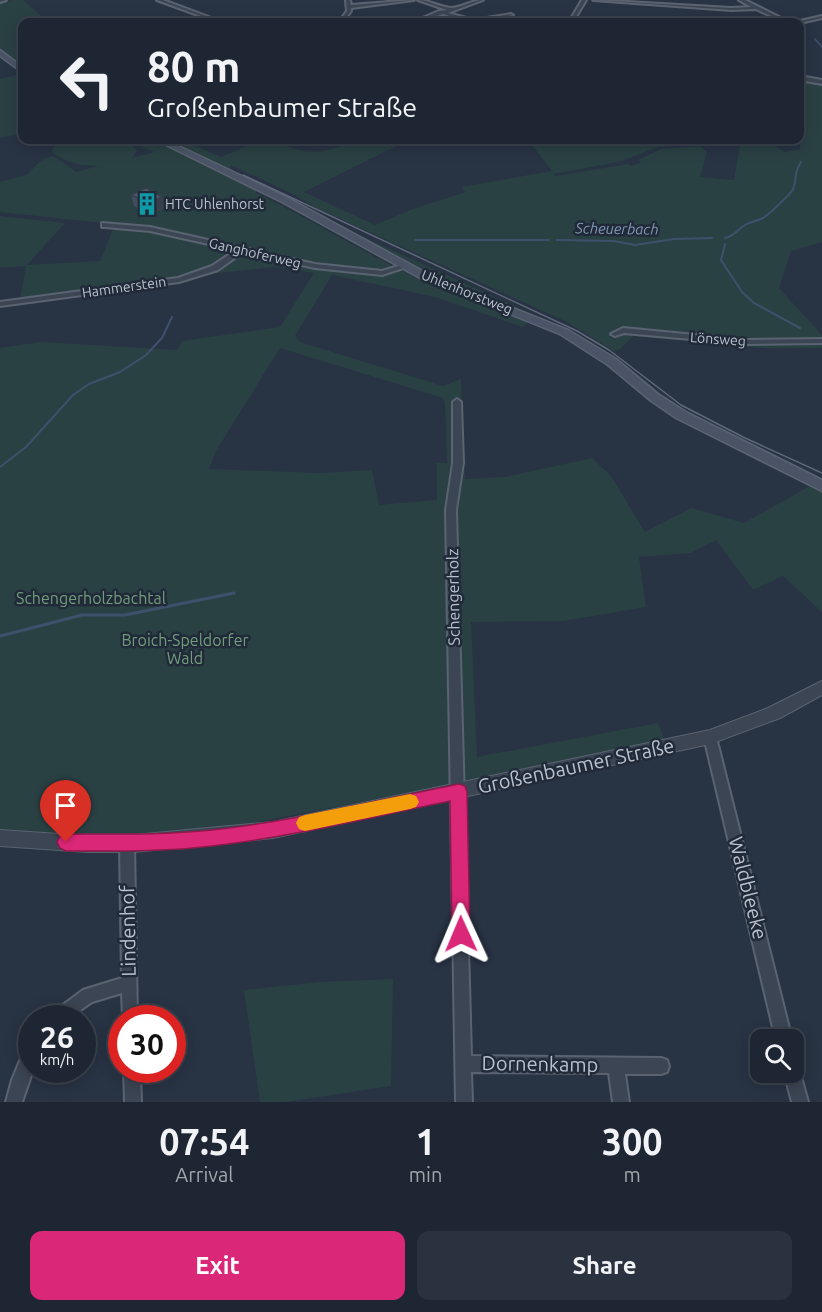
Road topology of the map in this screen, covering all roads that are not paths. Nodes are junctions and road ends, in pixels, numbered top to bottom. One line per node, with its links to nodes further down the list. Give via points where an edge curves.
1 (159, 0): 15 (street)
2 (347, 0): 9 (street)
3 (412, 0): 9 (street)
4 (420, 0): 11 (street)
5 (481, 0): 11 (street)
6 (584, 0): 20 (street)
7 (595, 0): 10 (street)
8 (741, 0): 10 (street)
9 (349, 7): 16 (street)
10 (755, 8): 21 (street)
11 (450, 9): 12 (street)
12 (441, 12): 17 (street); 18 (street)
13 (511, 15): 19 (street)
14 (822, 17): 22 (street)
15 (209, 18)
16 (346, 18)
17 (425, 18)
18 (461, 18)
19 (495, 18)
20 (573, 18)
21 (778, 18)
22 (804, 21)
23 (0, 52): 24 (main road)
24 (18, 67)
25 (804, 79): 26 (street)
26 (822, 82)
27 (168, 144): 30 (main road, Uhlenhorstweg, via 285,200)
28 (105, 225): 29 (street, Ganghoferweg, via 150,230)
29 (241, 250): 30 (street, Ganghoferweg, via 295,262 382,273); 31 (street, Hammerstein, via 215,267 178,280)
30 (405, 266): 35 (main road, Uhlenhorstweg, via 564,332 612,362 681,415)
31 (0, 304)
32 (615, 334): 33 (street, Lönsweg, via 623,330 747,342)
33 (822, 341)
34 (457, 402): 40 (street, Schengerholz, via 458,463 451,510)
35 (765, 456): 36 (main road, Uhlenhorstweg); 37 (main road, Uhlenhorstweg)
36 (822, 478)
37 (822, 486)
38 (822, 687): 39 (street, Großenbaumer Straße, via 774,713)
39 (710, 737): 40 (street, Großenbaumer Straße); 46 (street, Waldbleeke)
40 (459, 792): 42 (street, Großenbaumer Straße, via 273,830); 47 (street, Schengerholz)
41 (0, 838): 42 (street, Großenbaumer Straße)
42 (127, 843): 43 (street, Lindenhof)
43 (129, 984): 44 (street, via 88,994); 45 (street, Lindenhof)
44 (74, 1005)
45 (130, 1005)
46 (781, 1029)
47 (464, 1064): 48 (street, Dornenkamp); 55 (street, Schengerholz)
48 (616, 1065): 49 (street, Dornenkamp); 56 (street, Dornenkamp)
49 (661, 1066)
50 (19, 1083): 53 (street)
51 (132, 1083): 54 (street)
52 (795, 1083): 57 (street)
53 (14, 1102)
54 (133, 1102)
55 (464, 1102)
56 (621, 1102)
57 (800, 1102)

